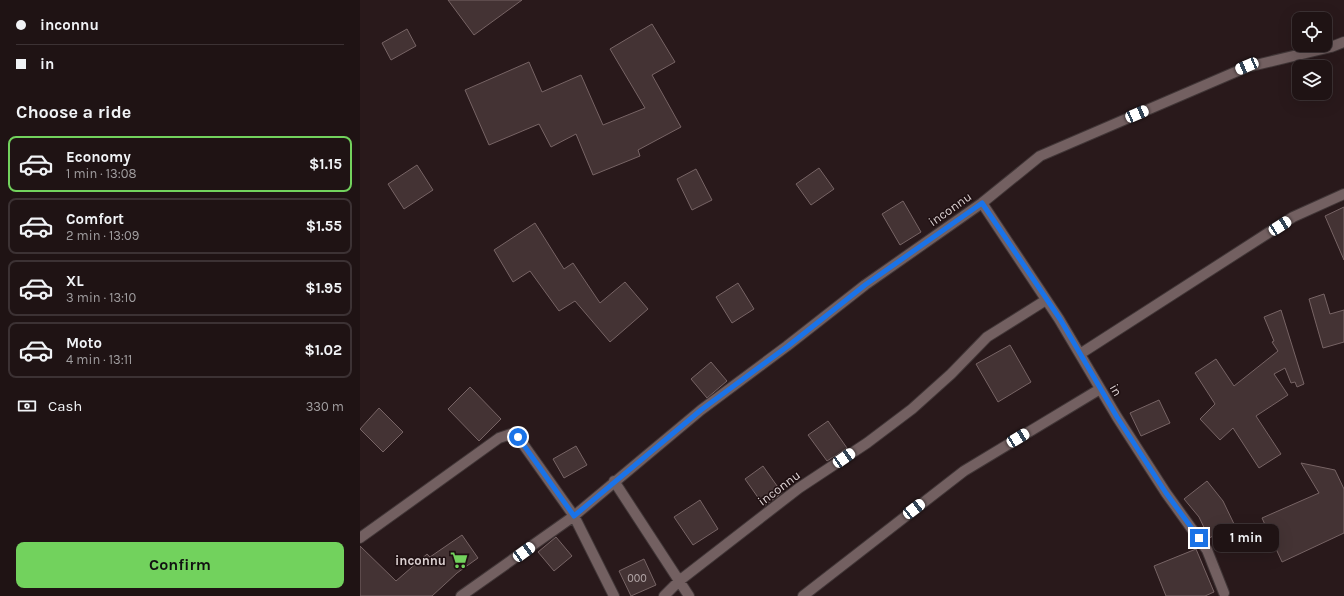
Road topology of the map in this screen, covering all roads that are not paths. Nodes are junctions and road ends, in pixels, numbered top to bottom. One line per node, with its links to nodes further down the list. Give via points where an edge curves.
1 (1344, 42): 3 (street, inconnu, via 1247,66 1040,156)
2 (1344, 194): 5 (street, via 1293,217)
3 (982, 203): 4 (street, in); 7 (street, inconnu, via 865,285)
4 (1046, 300): 5 (street, in); 10 (street, inconnu, via 987,337 912,409 799,488)
5 (1080, 354): 6 (street, in)
6 (1100, 389): 11 (street, in, via 1166,493 1207,550); 16 (street, via 964,471)
7 (614, 480): 8 (street, inconnu); 10 (street)
8 (574, 516): 9 (street, via 518,437 511,434 499,438); 12 (street, inconnu); 13 (street)
9 (360, 538)
10 (679, 580): 14 (street, inconnu); 15 (street)
11 (1224, 593)
12 (461, 596)
13 (614, 596)
14 (664, 596)
15 (689, 596)
16 (803, 596)

